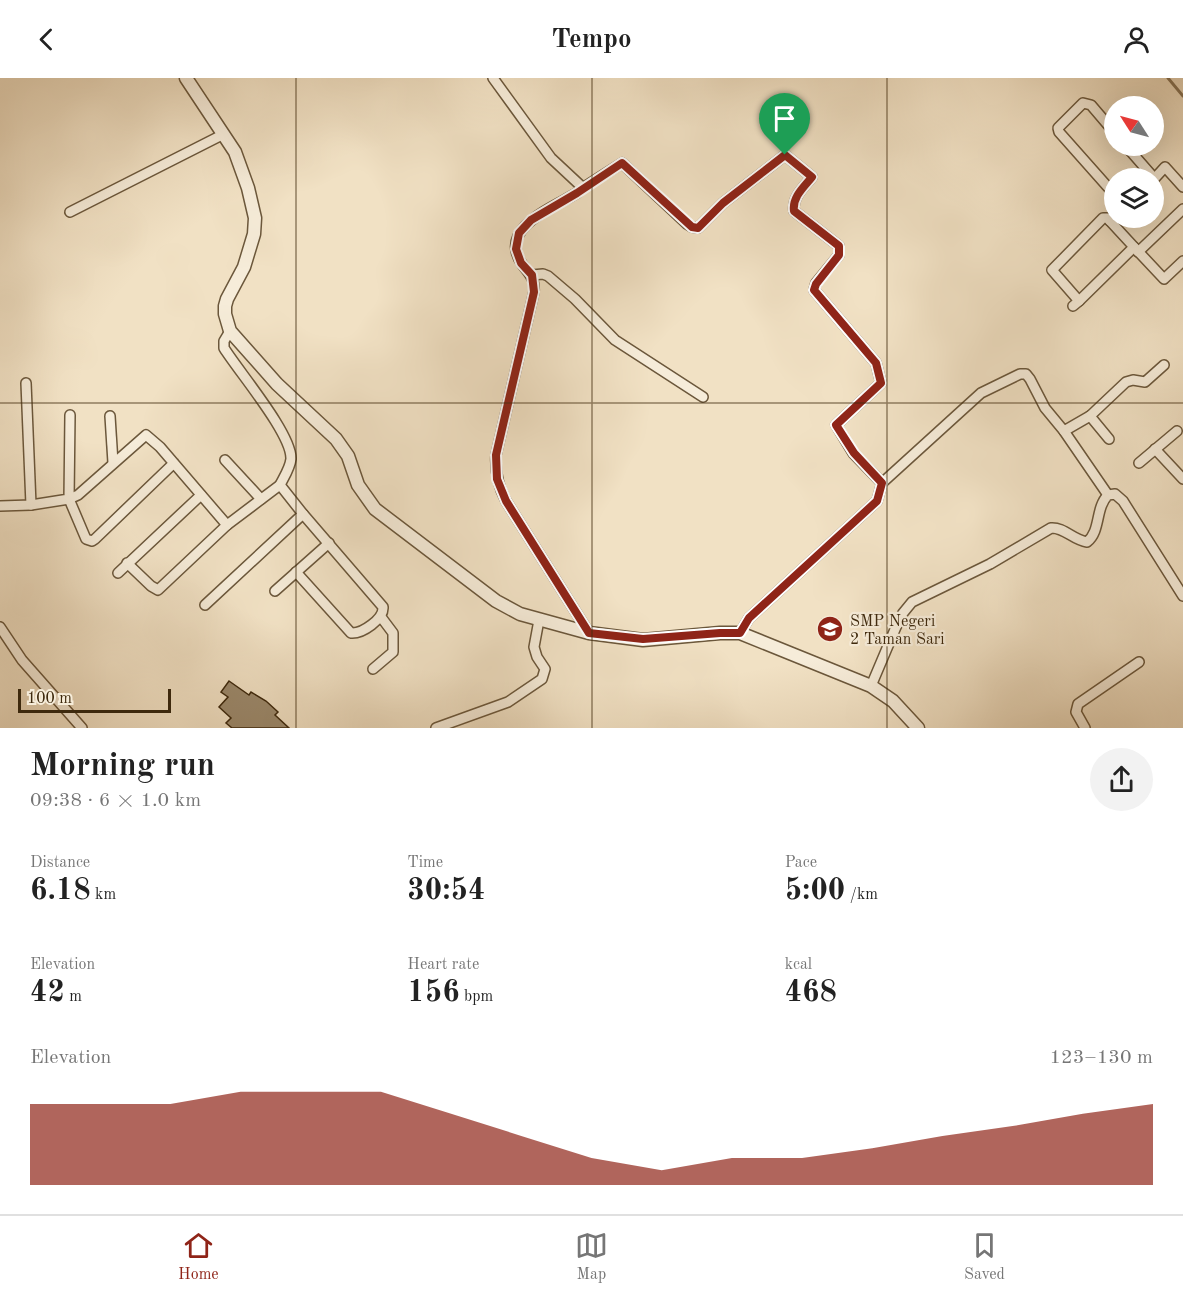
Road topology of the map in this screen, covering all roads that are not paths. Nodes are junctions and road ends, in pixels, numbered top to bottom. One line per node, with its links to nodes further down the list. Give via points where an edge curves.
1 (186, 78): 4 (street)
2 (493, 78): 10 (street, via 551,158)
3 (1104, 120): 8 (street, via 1086,102 1058,128)
4 (222, 135): 12 (street); 18 (street, via 235,152 255,218 244,267 225,306)
5 (1135, 156): 6 (street)
6 (1145, 168)
7 (1164, 168): 9 (street)
8 (1104, 183)
9 (1183, 187)
10 (581, 189): 17 (street, via 531,220 519,233 516,249 521,263); 34 (street, via 622,163 692,227 698,228 723,203 785,155 812,177 793,204 794,211 839,246 839,255 814,290 876,363 881,383 836,425 854,453)
11 (1183, 209): 15 (street)
12 (70, 212)
13 (1104, 218): 15 (street, via 1052,270 1076,303)
14 (1119, 228): 15 (street)
15 (1136, 249): 16 (street, via 1164,279)
16 (1183, 261)
17 (532, 275): 21 (street, via 548,276 615,340); 54 (street, via 534,292 496,455 497,479 506,501)
18 (230, 330): 35 (street, via 224,348 286,441 290,466); 52 (street, via 277,384 336,440 375,509 496,602)
19 (1164, 365): 24 (street, via 1145,382 1133,380 1122,385)
20 (26, 383): 40 (street)
21 (703, 397)
22 (70, 415): 38 (street)
23 (110, 416): 30 (street)
24 (1090, 416): 25 (street); 27 (street)
25 (1064, 431): 34 (street, via 1041,402 1030,379 1020,374 981,393); 37 (street)
26 (1177, 431): 28 (street)
27 (1109, 440)
28 (1155, 449): 32 (street); 33 (street)
29 (225, 460): 39 (street)
30 (113, 463): 31 (street, via 146,435); 38 (street)
31 (174, 463): 36 (street); 38 (street, via 92,541 86,539)
32 (1139, 463)
33 (1183, 478)
34 (882, 483): 55 (street, via 877,501 749,618)
35 (280, 485): 39 (street); 42 (street)
36 (201, 495): 43 (street); 45 (street)
37 (1108, 495): 49 (street, via 1115,494 1123,501); 58 (street, via 1093,536 1087,542 1051,528 990,564 912,602 896,627)
38 (69, 499): 40 (street)
39 (261, 499): 43 (street)
40 (31, 505): 41 (street)
41 (0, 506)
42 (303, 514): 44 (street); 50 (street)
43 (227, 525): 45 (street, via 158,590)
44 (328, 543): 46 (street); 51 (street, via 383,606)
45 (128, 563): 47 (street)
46 (297, 572): 48 (street); 51 (street, via 353,634)
47 (118, 573)
48 (275, 591)
49 (1183, 596)
50 (205, 605)
51 (381, 617): 57 (street, via 393,633 393,652)
52 (539, 620): 54 (street); 60 (street, via 534,647 545,669 542,679 507,702)
53 (0, 627): 59 (street, via 22,660)
54 (589, 633): 55 (street, via 643,639)
55 (740, 633): 58 (street)
56 (1139, 662): 62 (street, via 1076,706)
57 (373, 669)
58 (871, 686): 61 (street, via 893,701)
59 (82, 728)
60 (436, 728)
61 (918, 728)
62 (1085, 728)

